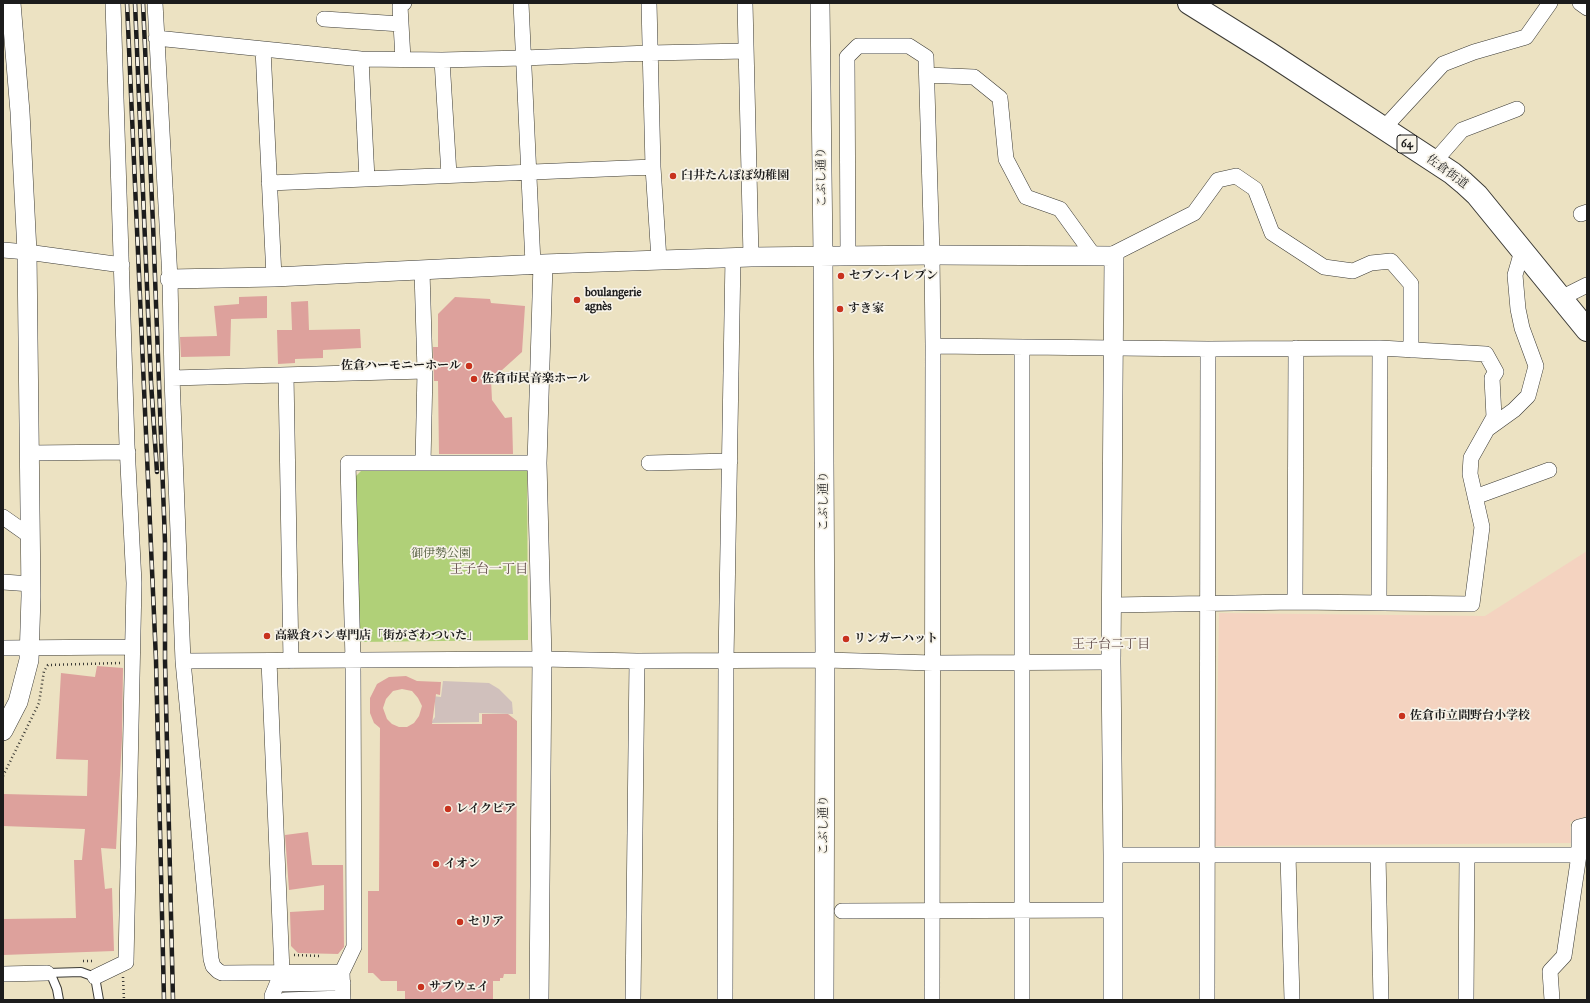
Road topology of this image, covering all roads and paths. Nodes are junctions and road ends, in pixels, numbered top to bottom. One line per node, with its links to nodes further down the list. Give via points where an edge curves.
1 (11, 3): 34 (street)
2 (113, 3): 42 (street)
3 (155, 3): 15 (street)
4 (404, 3): 14 (street, via 400,6)
5 (521, 3): 19 (street)
6 (649, 3): 18 (street)
7 (744, 3): 17 (street)
8 (820, 3): 36 (street, こぶし通り)
9 (1550, 3): 25 (street, via 1526,37 1443,64)
10 (1580, 3): 12 (street)
11 (1200, 6): 25 (main road, 佐倉街道 / 64)
12 (1587, 8)
13 (324, 19): 14 (street)
14 (401, 24): 21 (street)
15 (156, 38): 16 (street); 45 (street)
16 (263, 49): 20 (street); 31 (street)
17 (746, 51): 18 (street); 39 (street)
18 (650, 53): 19 (street); 27 (street)
19 (523, 58): 22 (street); 28 (street)
20 (361, 59): 21 (street); 30 (street)
21 (403, 59): 22 (street)
22 (442, 60): 29 (street)
23 (926, 75): 35 (street); 37 (street, via 926,57 909,46 858,46 847,57); 38 (street, via 974,77 1000,98 1006,159 1026,197 1060,209)
24 (1517, 109): 26 (street, via 1462,130)
25 (1384, 129): 26 (main road, 佐倉街道 / 64)
26 (1434, 162): 33 (main road, 佐倉街道 / 64, via 1456,176 1477,195)
27 (653, 168): 28 (street); 40 (street)
28 (528, 172): 29 (street); 41 (street)
29 (449, 175): 30 (street)
30 (367, 179): 31 (street)
31 (269, 184): 44 (street)
32 (3, 250): 34 (street)
33 (1522, 251): 47 (main road, 佐倉街道 / 64); 59 (street, via 1515,275 1518,309 1536,366 1528,396)
34 (27, 252): 42 (street); 61 (street)
35 (932, 255): 37 (street); 38 (street); 49 (street)
36 (823, 256): 37 (street); 39 (street); 81 (street, こぶし通り)
37 (848, 256)
38 (1102, 256): 51 (street, via 1114,256); 55 (street, via 1194,213 1218,180 1236,176 1255,189 1272,233 1324,267 1353,271 1371,263 1391,261 1411,284)
39 (742, 257): 40 (street); 62 (street)
40 (659, 260): 41 (street)
41 (538, 264): 43 (street); 64 (street)
42 (122, 265): 60 (street)
43 (422, 270): 44 (street); 56 (street)
44 (274, 277): 45 (street)
45 (170, 279): 58 (street)
46 (1587, 285): 47 (street)
47 (1561, 298): 48 (main road, 佐倉街道 / 64)
48 (1587, 330)
49 (933, 346): 50 (street); 90 (street)
50 (1022, 347): 51 (street); 87 (street)
51 (1113, 348): 54 (street); 75 (street)
52 (1296, 348): 53 (street); 54 (street); 73 (street)
53 (1380, 348): 55 (street); 74 (street)
54 (1208, 349): 72 (street)
55 (1411, 350): 59 (street, via 1486,354 1496,372 1492,378 1494,418)
56 (425, 371): 57 (street); 63 (street)
57 (286, 376): 58 (street); 84 (street)
58 (172, 378): 82 (street)
59 (1489, 428): 67 (street, via 1471,458 1470,474)
60 (128, 452): 61 (street); 76 (street, via 134,583)
61 (29, 453): 69 (street)
62 (730, 461): 65 (street); 80 (street)
63 (423, 463): 64 (street); 85 (street, via 348,463)
64 (538, 463): 79 (street)
65 (649, 463)
66 (1549, 470): 67 (street)
67 (1475, 497): 74 (street, via 1482,527 1472,604)
68 (3, 517): 69 (street)
69 (30, 536): 71 (street)
70 (3, 582): 71 (street)
71 (31, 584): 78 (street)
72 (1208, 602): 73 (street); 75 (street); 94 (street)
73 (1295, 602): 74 (street)
74 (1379, 602)
75 (1113, 605): 88 (street)
76 (131, 647): 78 (street); 110 (street, via 126,962)
77 (3, 648): 78 (street)
78 (30, 648): 91 (street, via 18,702)
79 (542, 659): 85 (street); 86 (street); 117 (street)
80 (726, 660): 81 (street); 86 (street); 119 (street)
81 (825, 660): 90 (street); 120 (street, こぶし通り)
82 (183, 661): 83 (street); 106 (street, via 213,966 222,973)
83 (269, 661): 84 (street); 112 (street)
84 (291, 661): 85 (street)
85 (353, 661): 111 (street, via 354,947)
86 (637, 661): 118 (street)
87 (1023, 662): 88 (street); 90 (street); 103 (street)
88 (1111, 662): 95 (street)
89 (121, 663): 92 (path, via 48,665 44,671 39,703)
90 (933, 663): 102 (street)
91 (3, 731)
92 (3, 776)
93 (1587, 825): 99 (street, via 1579,827)
94 (1207, 854): 95 (street); 96 (street); 124 (street)
95 (1113, 855): 100 (street)
96 (1288, 855): 97 (street); 125 (street)
97 (1378, 855): 98 (street); 126 (street)
98 (1467, 855): 99 (street); 127 (street)
99 (1579, 855): 128 (street, via 1564,956 1550,971)
100 (1114, 910): 103 (street); 123 (street)
101 (842, 911): 102 (street)
102 (932, 911): 103 (street); 121 (street)
103 (1022, 912): 122 (street)
104 (294, 955): 105 (path)
105 (325, 956)
106 (258, 972): 112 (street); 112 (street)
107 (47, 973): 108 (street); 110 (lane, via 81,972); 114 (lane, via 58,989)
108 (3, 974)
109 (123, 975): 116 (path)
110 (95, 977): 115 (lane)
111 (342, 977): 112 (street); 113 (street)
112 (278, 990): 113 (street)
113 (343, 999)
114 (59, 1000)
115 (99, 1000)
116 (124, 1000)
117 (539, 1000)
118 (633, 1000)
119 (725, 1000)
120 (824, 1000)
121 (932, 1000)
122 (1022, 1000)
123 (1113, 1000)
124 (1207, 1000)
125 (1292, 1000)
126 (1381, 1000)
127 (1466, 1000)
128 (1552, 1000)

